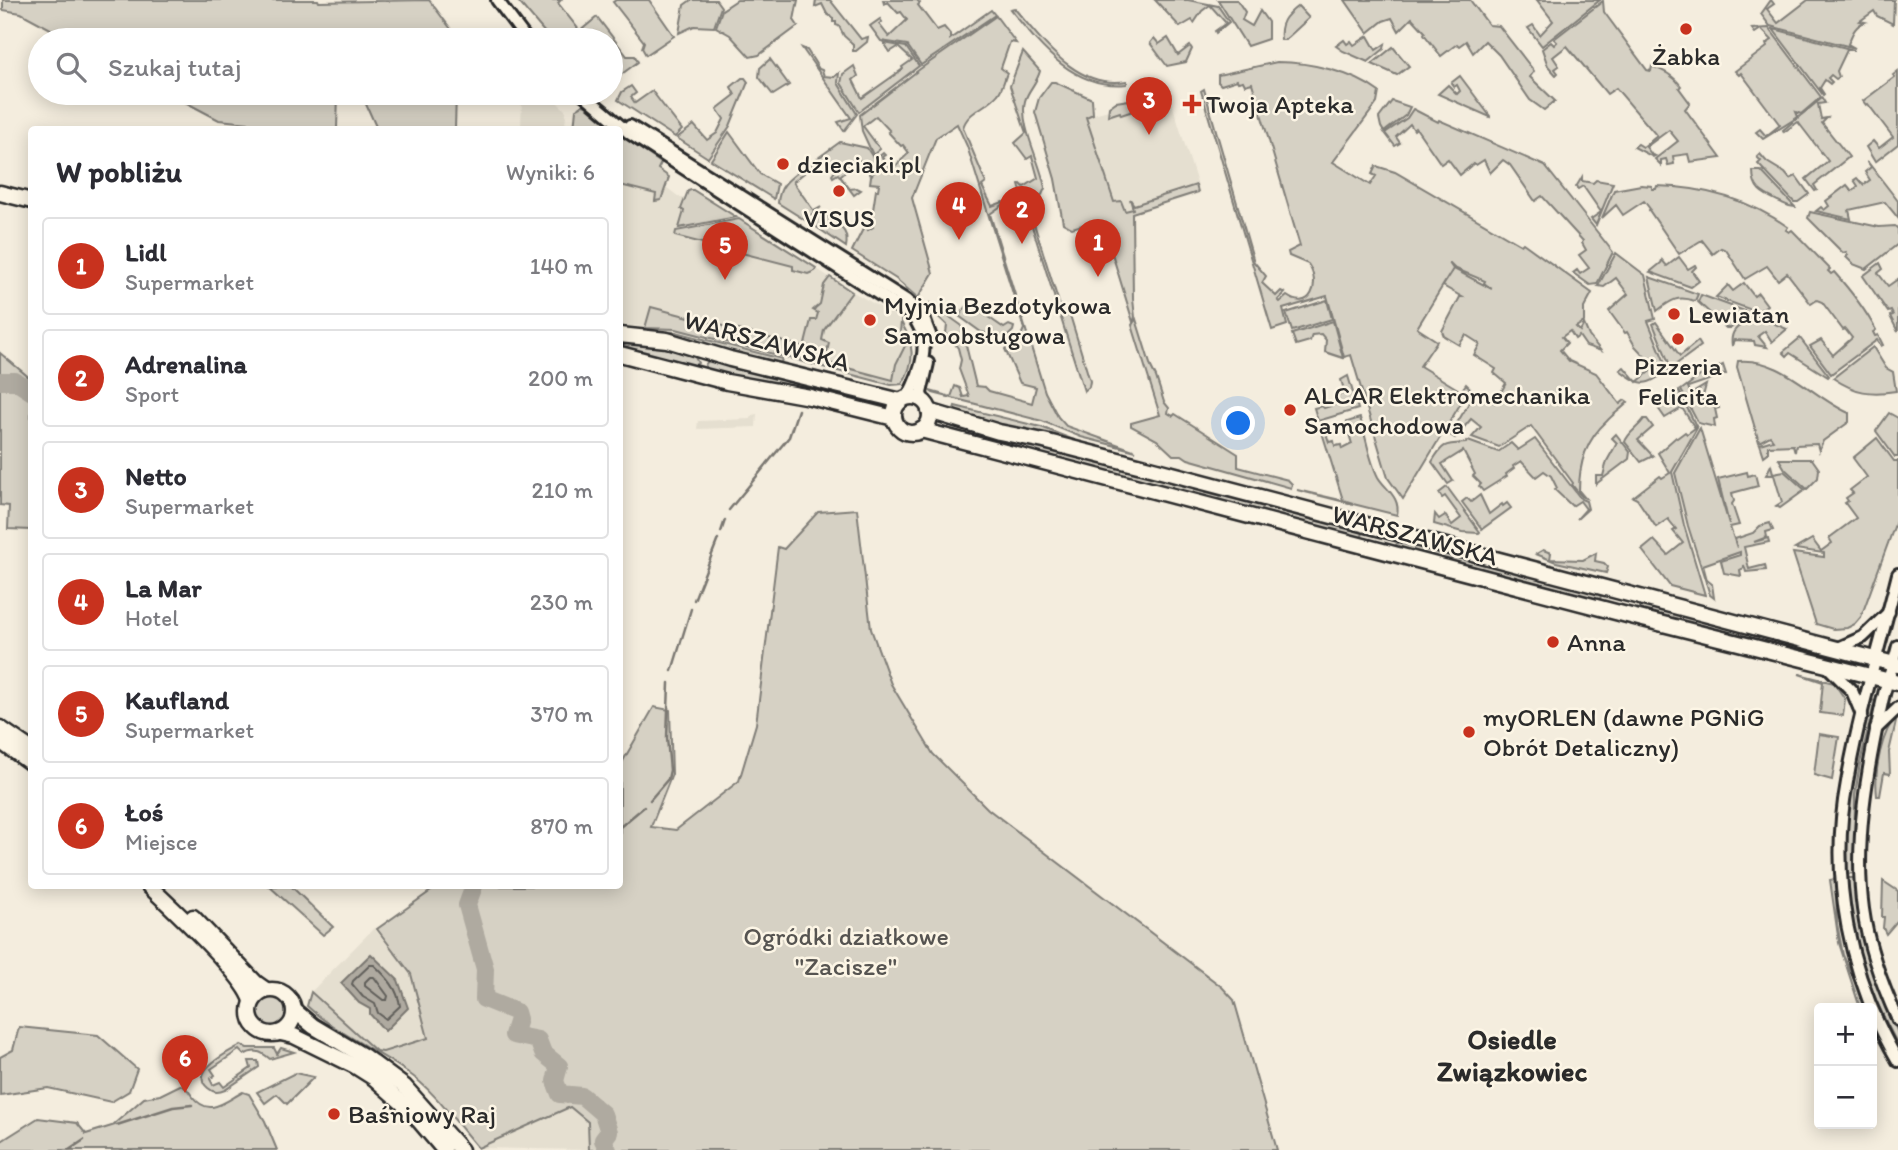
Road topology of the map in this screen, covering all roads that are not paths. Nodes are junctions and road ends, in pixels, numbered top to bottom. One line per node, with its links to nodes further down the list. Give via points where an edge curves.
1 (497, 0): 2 (street)
2 (518, 28)
3 (597, 105): 4 (street)
4 (599, 107): 5 (street); 14 (street, via 917,309 931,341 921,393)
5 (621, 126)
6 (623, 128): 13 (street, via 911,315 923,331 924,346 919,371)
7 (0, 193): 8 (main road)
8 (28, 200)
9 (623, 335): 10 (main road, WARSZAWSKA, via 667,340)
10 (705, 352): 12 (main road); 13 (main road, WARSZAWSKA)
11 (623, 355): 12 (main road, WARSZAWSKA)
12 (701, 375): 15 (main road, WARSZAWSKA)
13 (904, 399): 14 (main road, via 917,398); 15 (main road)
14 (926, 406): 16 (main road, via 928,422); 18 (main road, WARSZAWSKA, via 999,432)
15 (894, 418): 16 (main road, via 904,431)
16 (921, 430): 20 (main road, WARSZAWSKA)
17 (1898, 574): 19 (street)
18 (1631, 594): 20 (street); 22 (main road, WARSZAWSKA)
19 (1889, 612): 22 (street, via 1863,637); 23 (street)
20 (1627, 615): 25 (main road, WARSZAWSKA)
21 (1898, 646): 24 (street)
22 (1838, 648): 23 (main road, WARSZAWSKA)
23 (1877, 659): 24 (main road, WARSZAWSKA); 26 (street)
24 (1896, 664): 27 (street)
25 (1826, 665): 26 (main road, WARSZAWSKA); 29 (street, via 1852,691)
26 (1872, 676): 27 (main road, WARSZAWSKA); 29 (street)
27 (1893, 681): 31 (street)
28 (1898, 708): 31 (street)
29 (1862, 715): 42 (street, via 1843,812 1842,896 1856,963 1871,1007)
30 (0, 728): 33 (main road)
31 (1876, 729): 40 (street, via 1865,801 1861,890 1878,971)
32 (0, 741): 34 (main road)
33 (28, 747)
34 (28, 761)
35 (152, 889): 38 (main road, via 228,966)
36 (165, 889): 37 (main road)
37 (266, 990): 38 (main road); 39 (main road, via 285,994)
38 (252, 1002): 41 (main road, via 249,1012 254,1026 268,1034)
39 (294, 1010): 41 (main road, via 291,1024); 44 (main road, via 404,1086)
40 (1898, 1020)
41 (281, 1033): 43 (main road, via 374,1079 410,1110)
42 (1898, 1061)
43 (444, 1150)
44 (461, 1150)

